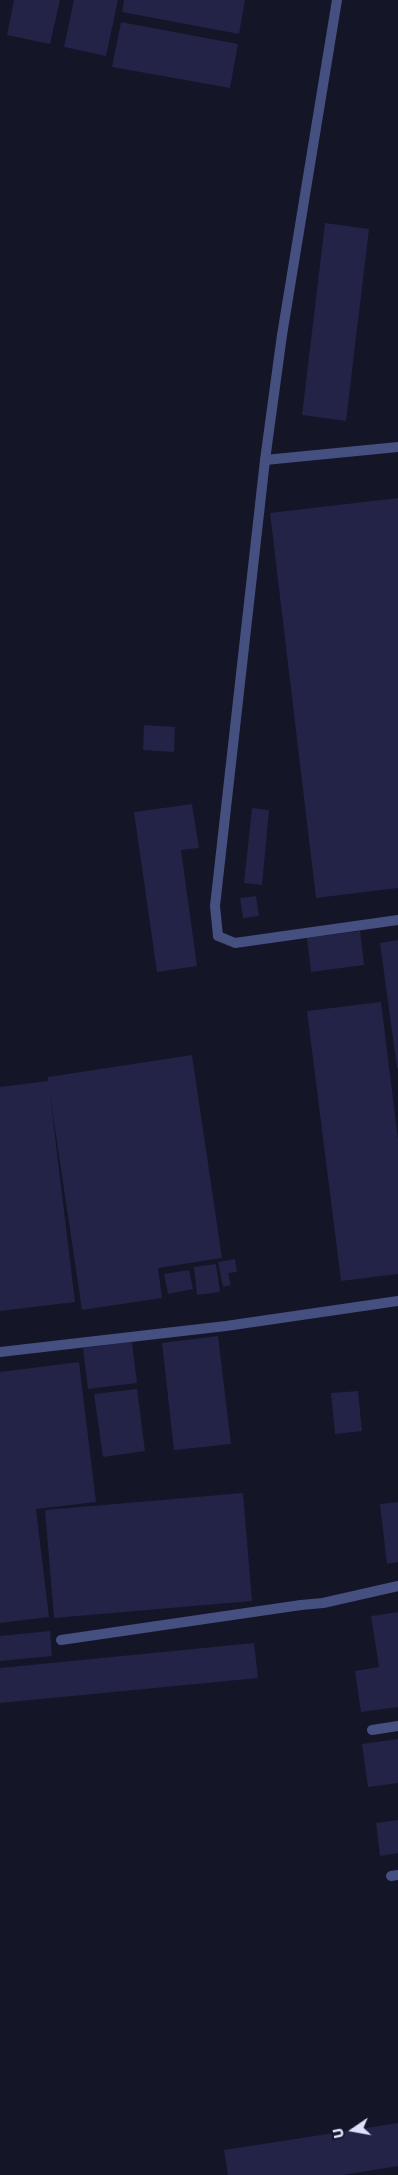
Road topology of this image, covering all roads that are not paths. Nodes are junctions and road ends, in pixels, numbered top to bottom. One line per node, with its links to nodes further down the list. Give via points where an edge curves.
1 (337, 0): 3 (street, via 282,335)
2 (398, 447): 3 (street)
3 (265, 460): 4 (street, via 215,906 218,936 235,943)
4 (398, 920)
5 (398, 1301): 6 (street, via 226,1326)
6 (0, 1352)
7 (398, 1586): 8 (street, via 323,1603)
8 (61, 1640)
9 (398, 1726): 10 (street)
10 (372, 1730)

